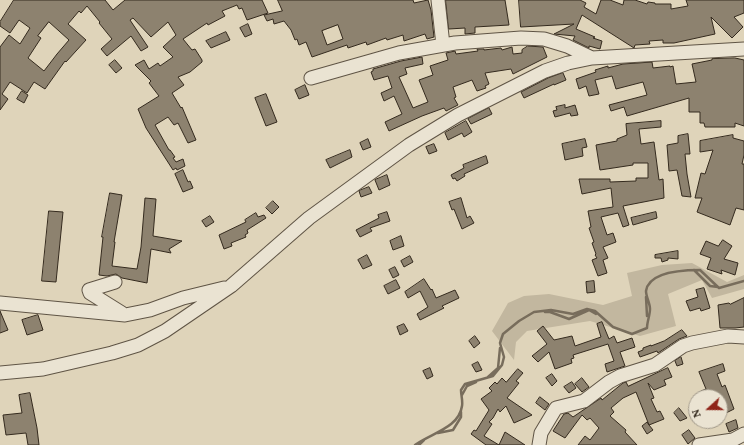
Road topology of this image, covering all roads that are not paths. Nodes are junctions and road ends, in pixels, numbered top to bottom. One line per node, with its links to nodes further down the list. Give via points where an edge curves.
1 (438, 0): 2 (street)
2 (443, 45): 4 (street, via 521,38 544,39); 5 (street, via 399,52)
3 (744, 49): 4 (street)
4 (592, 58): 7 (street, via 568,62 545,71 458,115 410,145 309,218)
5 (311, 78)
6 (115, 282): 9 (street, via 89,290)
7 (231, 286): 9 (street); 11 (street, via 165,331 138,345 43,370)
8 (0, 303): 9 (street)
9 (125, 315)
10 (744, 337): 13 (street, via 728,336 683,346 655,365 609,382 584,401 556,408 541,433)
11 (0, 373)
12 (737, 440): 14 (street)
13 (539, 445)
14 (699, 445)

